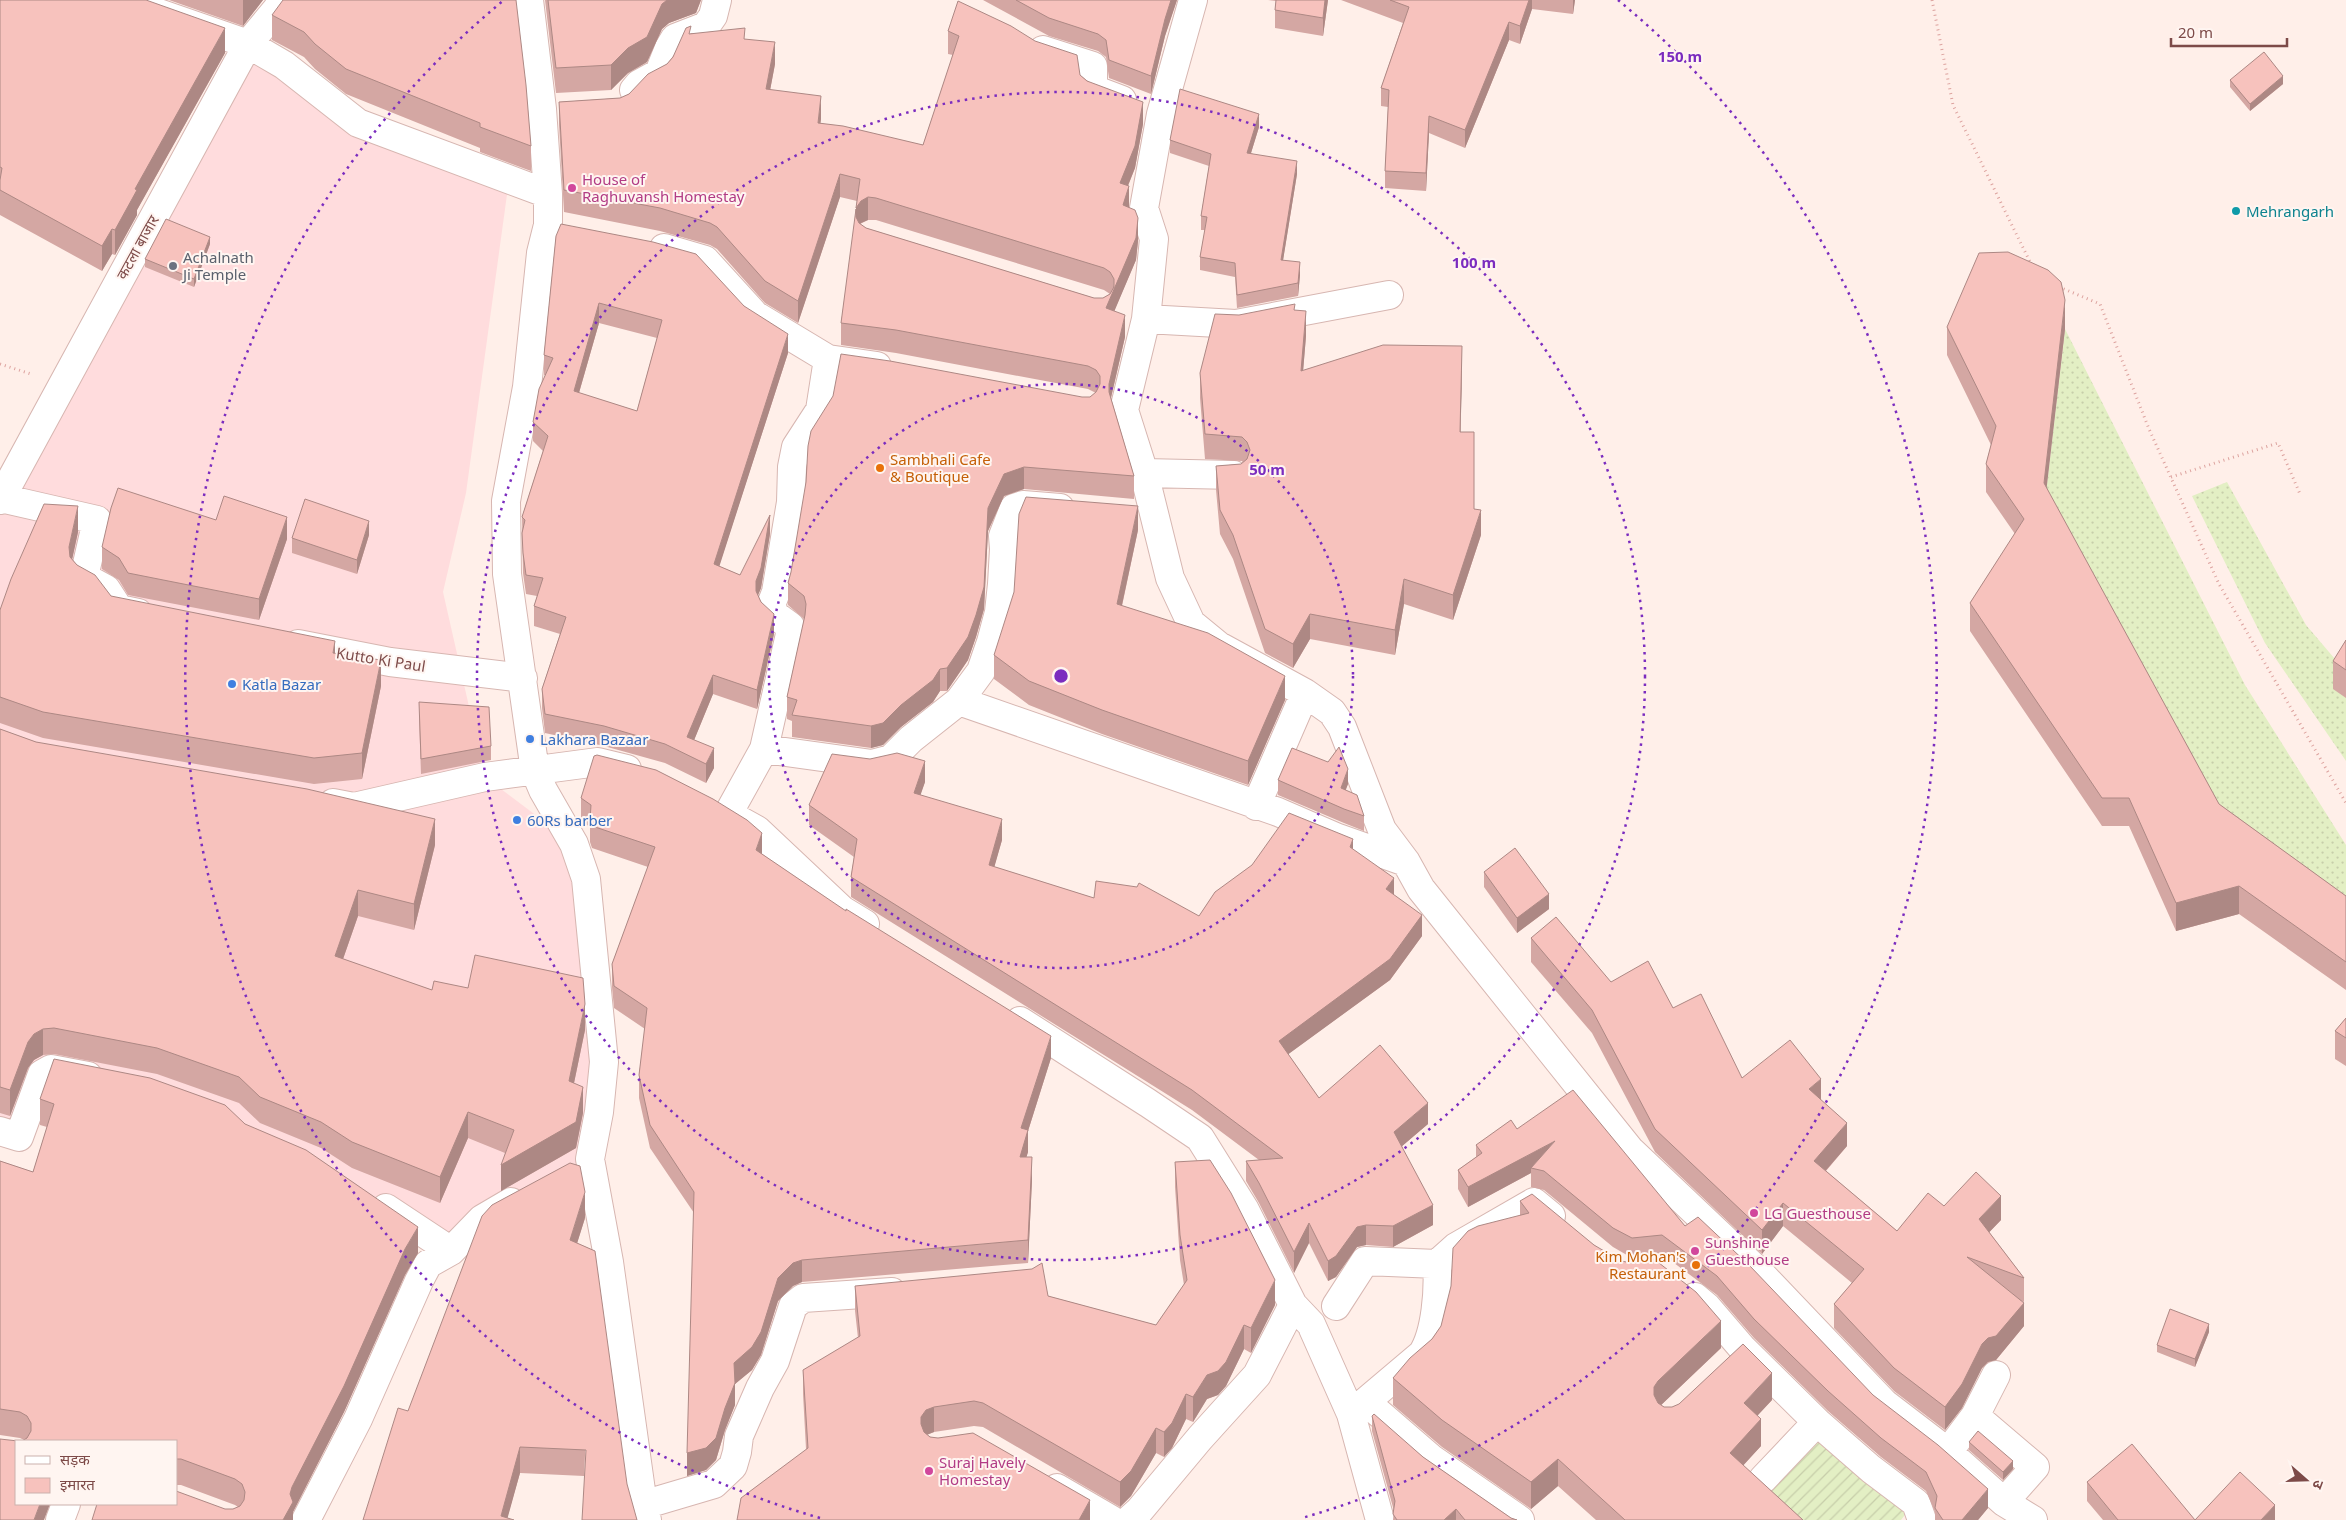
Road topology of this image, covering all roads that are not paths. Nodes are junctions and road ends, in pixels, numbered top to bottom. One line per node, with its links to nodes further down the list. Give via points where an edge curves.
1 (121, 0): 7 (street)
2 (282, 0): 7 (street, कटला बाजार)
3 (529, 0): 9 (street)
4 (717, 0): 8 (street, via 713,16 706,26 675,38 659,73 639,84)
5 (1193, 0): 11 (street)
6 (1018, 35): 11 (street, via 1043,50 1093,66 1093,89)
7 (248, 44): 12 (street, via 284,65 358,123); 22 (street, कटला बाजार)
8 (618, 105)
9 (542, 109): 10 (street); 12 (street)
10 (572, 109)
11 (1161, 114): 17 (street, via 1144,208 1154,239)
12 (548, 194): 13 (street)
13 (548, 225): 14 (street); 28 (street, via 541,253 527,387 506,501 507,574)
14 (575, 230)
15 (639, 242): 18 (street, via 706,260 755,315)
16 (1389, 295): 17 (street, via 1236,324)
17 (1146, 319): 20 (street, via 1124,410)
18 (828, 359): 19 (street); 31 (street, via 820,410 796,447 792,467 791,502 771,605 775,615 791,629)
19 (903, 370)
20 (1144, 473): 21 (street); 25 (street)
21 (1234, 475)
22 (0, 499): 26 (street, via 97,520 84,577 106,589 119,609)
23 (1088, 510): 30 (street, via 1023,505 1014,508 1003,536 1000,603 991,642 981,670)
24 (1126, 513): 25 (street)
25 (1154, 516): 29 (street, via 1170,578 1191,623 1219,646)
26 (167, 619)
27 (274, 640): 28 (street, Kutto Ki Paul, via 390,662)
28 (523, 678): 32 (street)
29 (1305, 693): 36 (street); 38 (street, via 1332,712 1342,727 1382,830)
30 (960, 701): 31 (street, via 911,739 892,759 872,764); 36 (street)
31 (764, 748): 37 (street)
32 (535, 771): 33 (street, via 598,762); 34 (street, via 485,777 354,807); 43 (street, via 574,844 586,879 604,1062)
33 (652, 776)
34 (304, 798)
35 (704, 799): 37 (street)
36 (1256, 806): 38 (street)
37 (728, 814): 39 (street, via 757,830 842,910)
38 (1406, 862): 60 (street, via 1421,889 1630,1150 1761,1274 1884,1403)
39 (884, 936)
40 (1001, 1009): 52 (street, via 1200,1138 1245,1210)
41 (117, 1082): 42 (street, via 51,1069 42,1074 19,1137)
42 (0, 1131)
43 (590, 1159): 44 (street); 65 (street, via 609,1262)
44 (566, 1171)
45 (530, 1192): 48 (street, via 482,1219)
46 (368, 1197): 48 (street)
47 (1569, 1231): 49 (street, via 1534,1202 1456,1247)
48 (451, 1252): 67 (street, via 428,1264 419,1280 358,1419)
49 (1437, 1264): 53 (street, via 1365,1261); 57 (street, via 1431,1335 1427,1346 1422,1354)
50 (1672, 1280): 54 (street, via 1707,1307)
51 (914, 1290): 65 (street, via 803,1298 793,1306 775,1361 739,1436 733,1466 714,1484)
52 (1293, 1305): 57 (street, via 1311,1324); 69 (street, via 1257,1375)
53 (1336, 1306)
54 (1743, 1350): 55 (street); 59 (street)
55 (1723, 1368)
56 (1996, 1375): 58 (street)
57 (1358, 1408): 70 (street); 71 (street)
58 (1975, 1416): 60 (street); 63 (street, via 2035,1467)
59 (1817, 1422): 62 (street); 72 (street, via 1916,1503)
60 (1948, 1452): 63 (street)
61 (1034, 1475): 68 (street)
62 (1763, 1479)
63 (2004, 1502): 73 (street)
64 (66, 1505): 66 (street)
65 (645, 1512)
66 (60, 1520)
67 (306, 1520)
68 (1112, 1520)
69 (1129, 1520)
70 (1380, 1520)
71 (1520, 1520)
72 (1922, 1520)
73 (2033, 1520)

